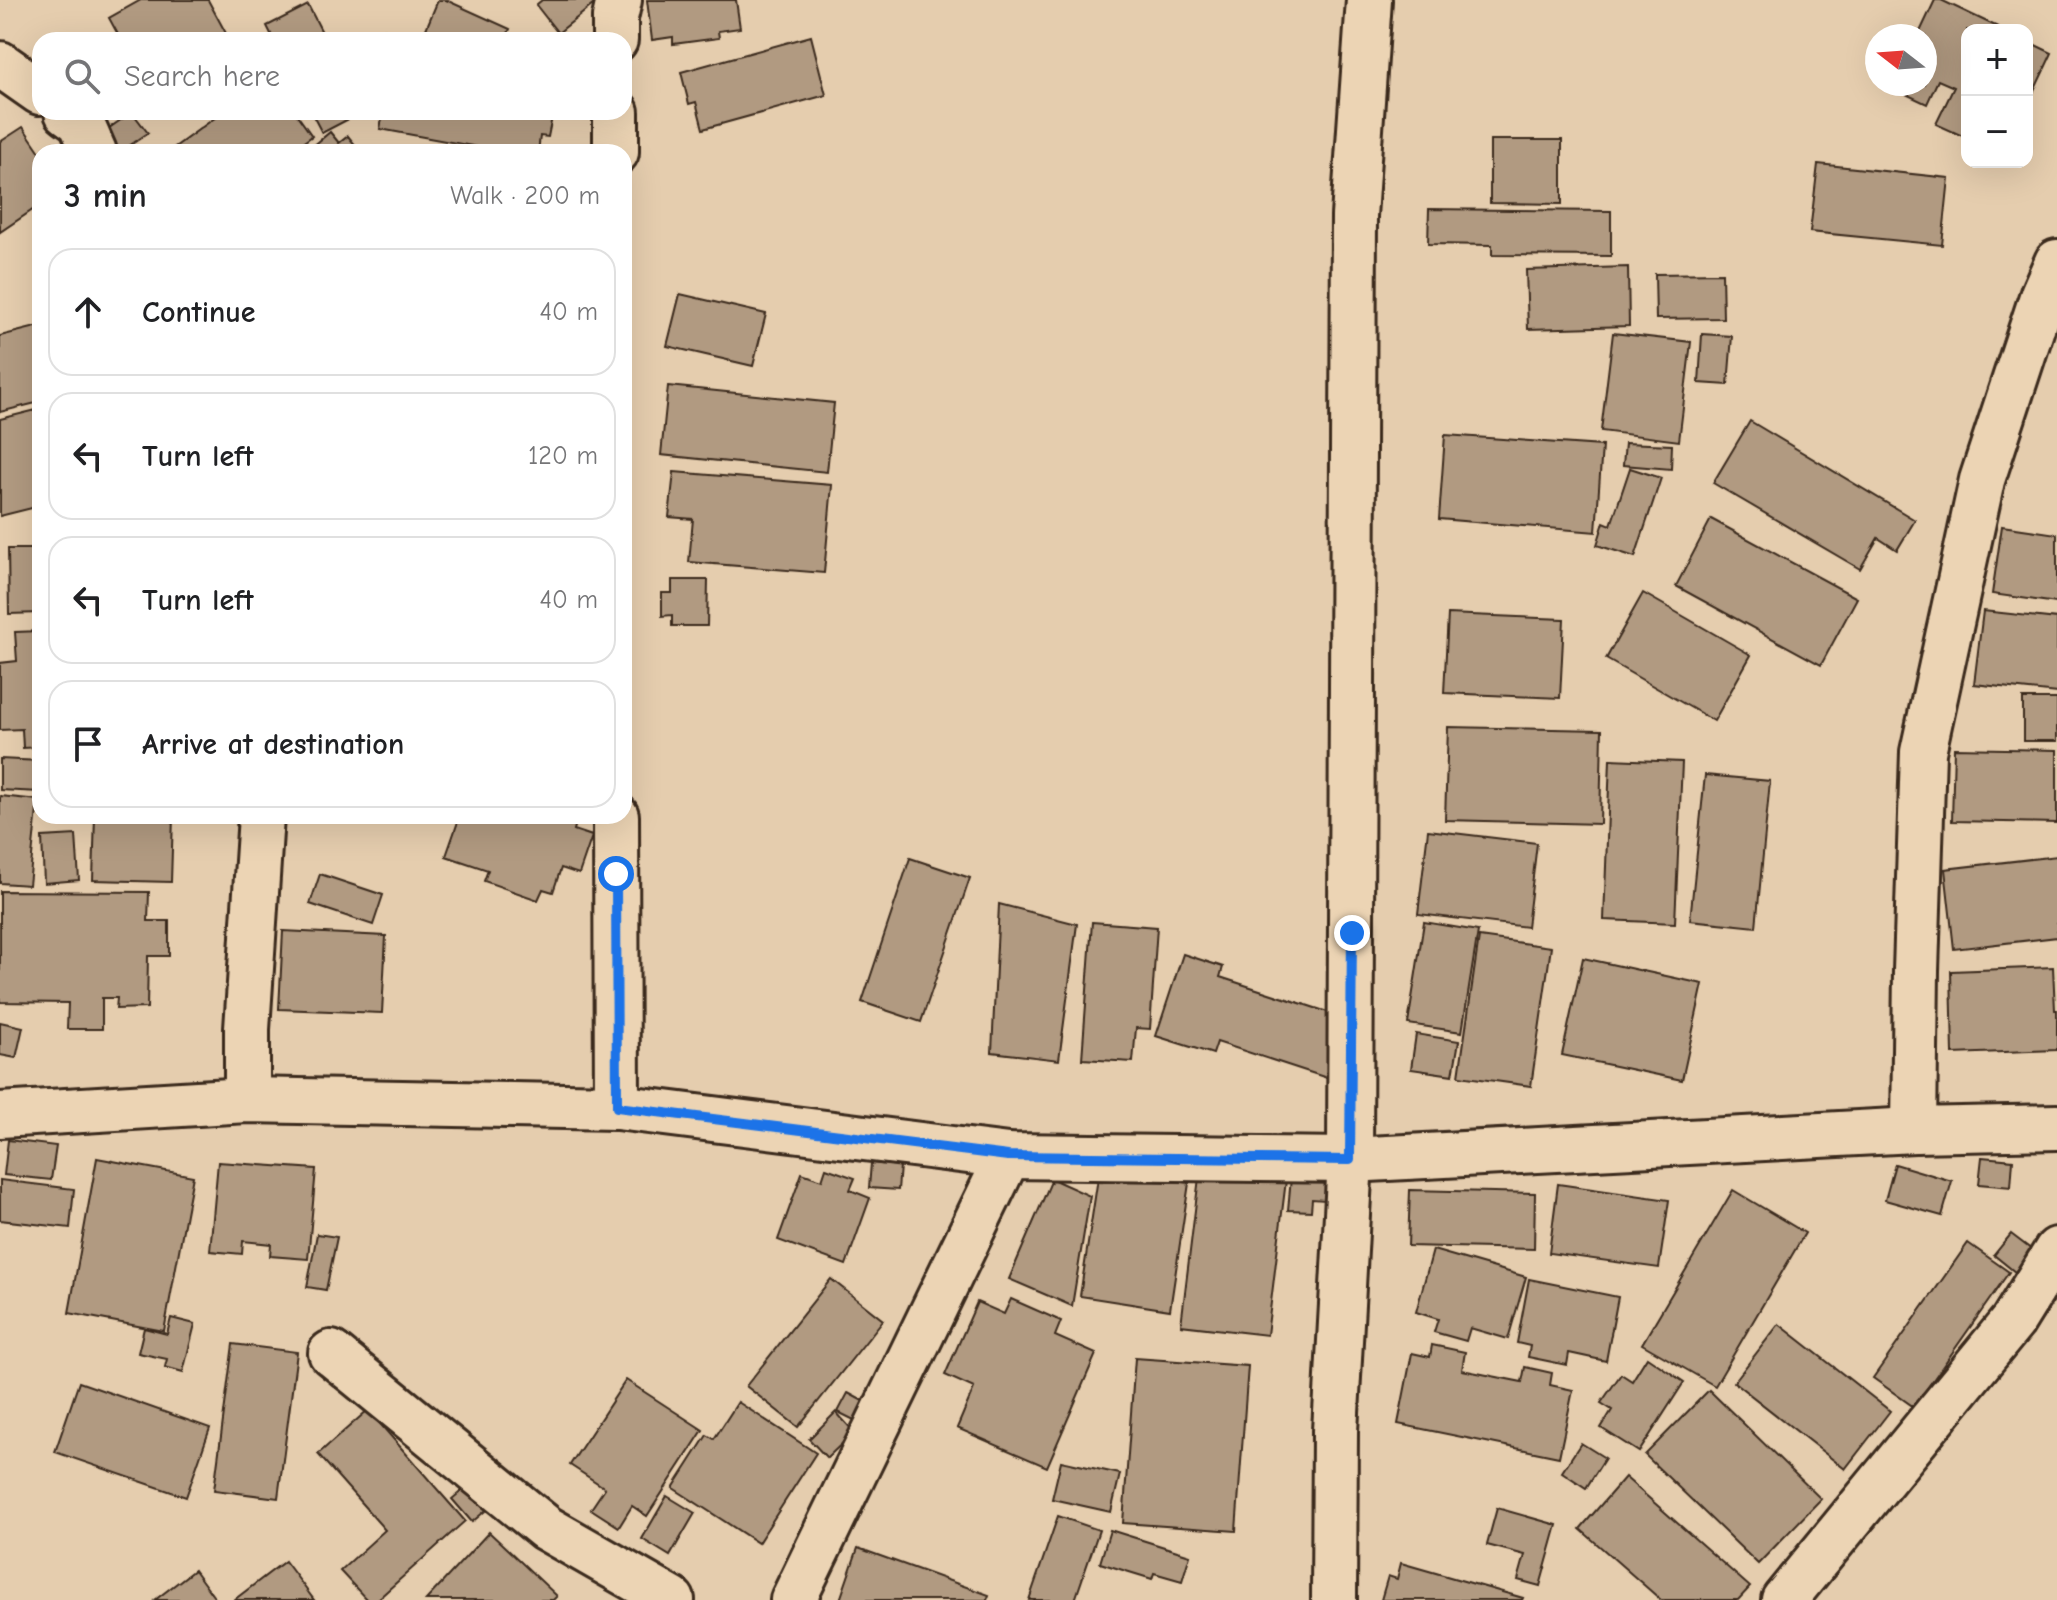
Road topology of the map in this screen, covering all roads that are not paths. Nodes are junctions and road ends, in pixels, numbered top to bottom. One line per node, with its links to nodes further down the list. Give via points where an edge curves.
1 (619, 0): 3 (street)
2 (1369, 0): 19 (street, via 1354,216)
3 (615, 32)
4 (0, 64): 5 (street)
5 (32, 86)
6 (78, 120): 8 (street)
7 (616, 120): 9 (street)
8 (91, 144)
9 (616, 144)
10 (2057, 262): 17 (street, via 1982,480 1923,752)
11 (260, 824): 13 (street)
12 (616, 824): 14 (street)
13 (247, 1100): 14 (street); 15 (street)
14 (617, 1107): 18 (street)
15 (0, 1115)
16 (2057, 1127): 17 (street)
17 (1914, 1130): 19 (street)
18 (1008, 1156): 19 (street); 23 (street)
19 (1350, 1160): 24 (street, via 1335,1431)
20 (2057, 1250): 25 (street, via 2013,1321)
21 (331, 1353): 22 (street, via 546,1528)
22 (672, 1600)
23 (793, 1600)
24 (1334, 1600)
25 (1784, 1600)

